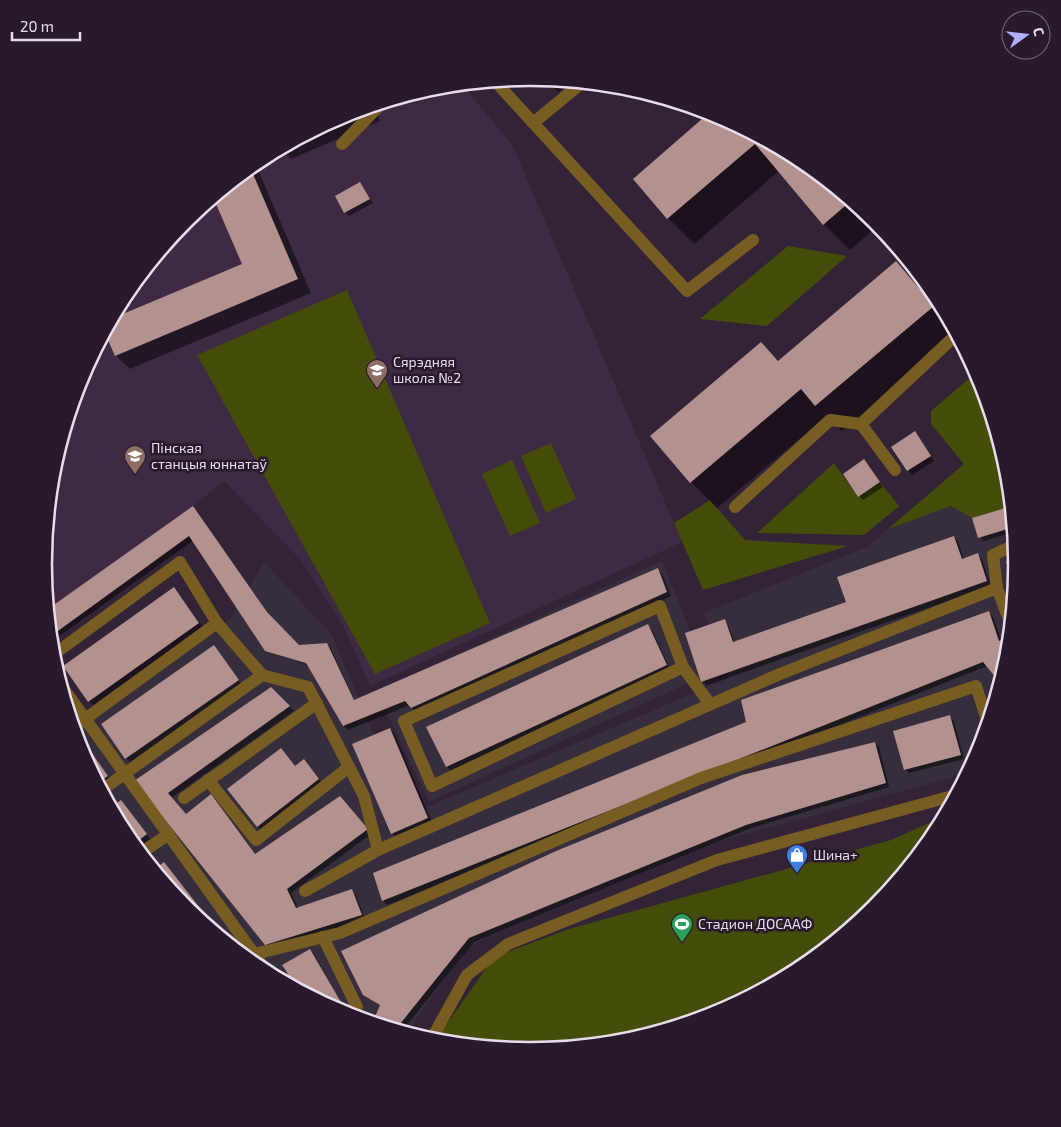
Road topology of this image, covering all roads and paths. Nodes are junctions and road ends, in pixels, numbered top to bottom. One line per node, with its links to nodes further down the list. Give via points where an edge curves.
1 (500, 87): 4 (lane)
2 (575, 88): 4 (lane)
3 (373, 113): 5 (lane)
4 (533, 123): 6 (lane, via 688,291)
5 (342, 144)
6 (753, 240)
7 (952, 339): 8 (lane)
8 (861, 424): 9 (lane); 10 (lane, via 830,420)
9 (895, 470)
10 (735, 507)
11 (1008, 548): 12 (lane, via 993,555)
12 (997, 588): 13 (lane); 20 (lane)
13 (1006, 610)
14 (217, 623): 15 (lane, via 180,562); 17 (lane); 22 (lane)
15 (61, 649)
16 (683, 667): 16 (lane, via 432,786 404,721 660,606); 20 (lane)
17 (262, 675): 18 (lane, via 308,687); 25 (lane)
18 (317, 703): 24 (lane); 26 (lane)
19 (74, 704): 22 (lane)
20 (710, 704): 32 (lane)
21 (984, 712): 34 (lane, via 976,686 702,778 340,933)
22 (85, 720): 23 (lane); 25 (lane)
23 (80, 723)
24 (349, 767): 26 (lane, via 256,840); 32 (lane, via 364,796)
25 (124, 773): 27 (lane); 30 (lane)
26 (208, 780): 29 (lane)
27 (108, 785)
28 (947, 797): 37 (lane, via 717,860 508,944 467,975)
29 (184, 798)
30 (168, 834): 31 (lane); 35 (lane)
31 (147, 848)
32 (378, 850): 33 (lane)
33 (305, 891)
34 (323, 937): 35 (lane); 36 (lane)
35 (255, 954)
36 (357, 1008)
37 (436, 1032)

